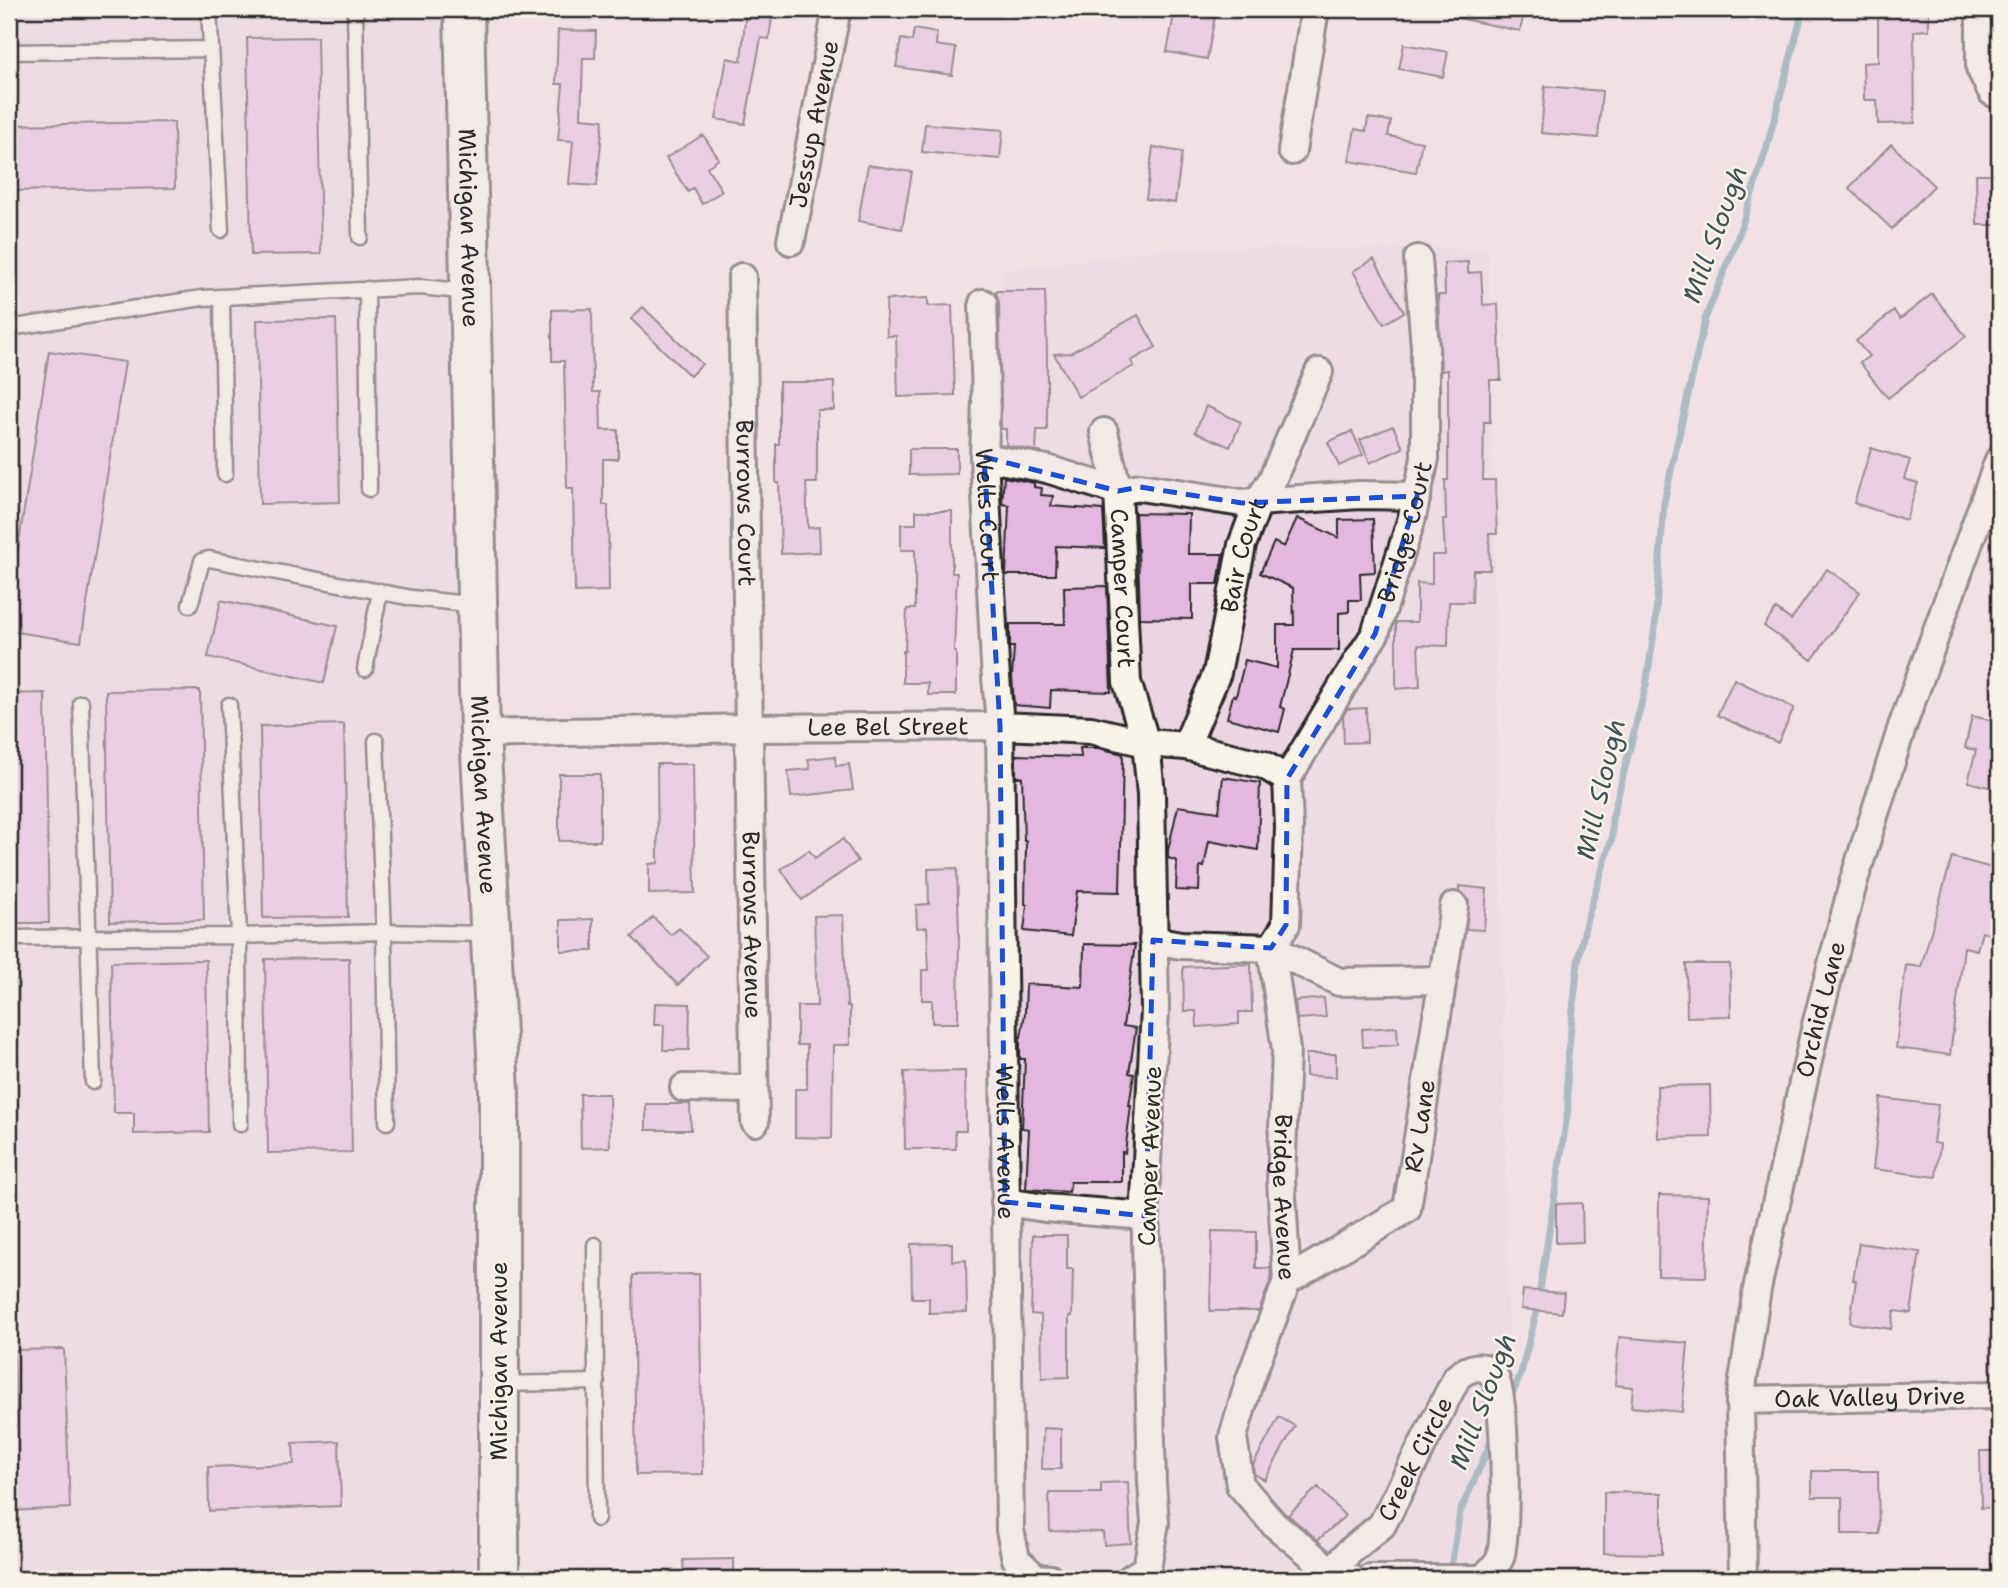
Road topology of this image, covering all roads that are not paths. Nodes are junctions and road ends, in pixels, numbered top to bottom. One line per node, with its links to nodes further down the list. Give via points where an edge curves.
1 (209, 9): 7 (lane)
2 (355, 9): 12 (lane)
3 (464, 9): 17 (main road, Michigan Avenue)
4 (837, 9): 13 (street, Jessup Avenue)
5 (1315, 9): 10 (street)
6 (1980, 9): 9 (street, via 1980,68 1992,92)
7 (211, 49): 8 (lane); 11 (lane)
8 (9, 52)
9 (1999, 95)
10 (1292, 151)
11 (221, 230)
12 (360, 237)
13 (791, 242)
14 (1418, 260): 28 (street, Bridge Court, via 1426,390 1425,459)
15 (742, 277): 37 (street, Burrows Court)
16 (367, 289): 17 (lane, via 420,286); 18 (lane); 26 (lane)
17 (471, 292): 32 (main road, Michigan Avenue)
18 (222, 298): 20 (lane); 25 (lane)
19 (983, 303): 23 (street, Wells Court)
20 (9, 328)
21 (1319, 372): 29 (street, Bair Court)
22 (1104, 432): 27 (street, Camper Court)
23 (984, 457): 27 (street, via 1047,469); 36 (street, Wells Court)
24 (1999, 460): 65 (street, Orchid Lane, via 1902,727 1854,880 1816,1025 1757,1289)
25 (225, 474)
26 (369, 489)
27 (1118, 491): 29 (street, via 1140,487 1241,503); 40 (street, Camper Court, via 1127,682)
28 (1417, 496): 29 (street); 42 (street, Bridge Court, via 1375,634)
29 (1259, 500): 41 (street, Bair Court, via 1242,545 1217,673)
30 (380, 592): 31 (lane, via 209,559 202,561); 32 (lane); 33 (lane)
31 (191, 605)
32 (478, 605): 38 (main road, Michigan Avenue)
33 (365, 669)
34 (81, 703): 47 (lane)
35 (229, 705): 46 (lane)
36 (1000, 726): 37 (street, Lee Bel Street); 40 (street, Lee Bel Street, via 1091,730); 58 (street, Wells Avenue)
37 (750, 728): 38 (street, Lee Bel Street); 54 (street, Burrows Avenue)
38 (480, 734): 45 (main road, Michigan Avenue)
39 (376, 741): 44 (lane)
40 (1146, 743): 41 (street, Lee Bel Street); 49 (street, Camper Avenue)
41 (1186, 746): 42 (street, Lee Bel Street, via 1264,765)
42 (1287, 779): 50 (street, via 1286,925)
43 (1454, 906): 51 (street, Rv Lane)
44 (384, 932): 45 (lane); 46 (lane); 55 (lane)
45 (491, 934): 63 (main road, Michigan Avenue, via 499,1091)
46 (239, 936): 47 (lane); 57 (lane)
47 (89, 937): 48 (lane); 52 (lane)
48 (9, 938)
49 (1153, 940): 50 (street); 59 (street, Camper Avenue, via 1155,1010)
50 (1271, 948): 51 (street, via 1339,982); 61 (street, Bridge Avenue, via 1286,1050 1281,1180)
51 (1442, 980): 61 (street, Rv Lane, via 1406,1209)
52 (93, 1082)
53 (684, 1088): 54 (street)
54 (754, 1089): 56 (street, Burrows Avenue)
55 (387, 1122)
56 (755, 1122)
57 (240, 1124)
58 (1005, 1202): 59 (street); 71 (street, Wells Avenue, via 1010,1530 1016,1559 1035,1578)
59 (1146, 1216): 67 (street, Camper Avenue, via 1155,1523)
60 (595, 1245): 62 (lane)
61 (1287, 1281): 68 (street, Bridge Avenue, via 1233,1437 1240,1485 1274,1524)
62 (597, 1382): 63 (lane); 66 (lane)
63 (499, 1384): 70 (main road, Michigan Avenue)
64 (1999, 1395): 65 (street, Oak Valley Drive)
65 (1740, 1400): 74 (street, Orchid Lane)
66 (597, 1519)
67 (1138, 1574)
68 (1342, 1576): 69 (street, Creek Circle, via 1349,1552 1382,1525 1457,1377 1468,1368 1482,1367 1493,1373 1499,1387 1505,1522 1499,1560 1483,1579)
69 (1466, 1578): 73 (street, Creek Circle)
70 (499, 1579)
71 (1051, 1579)
72 (1370, 1579): 73 (street, Creek Circle)
73 (1435, 1579)
74 (1743, 1579)

